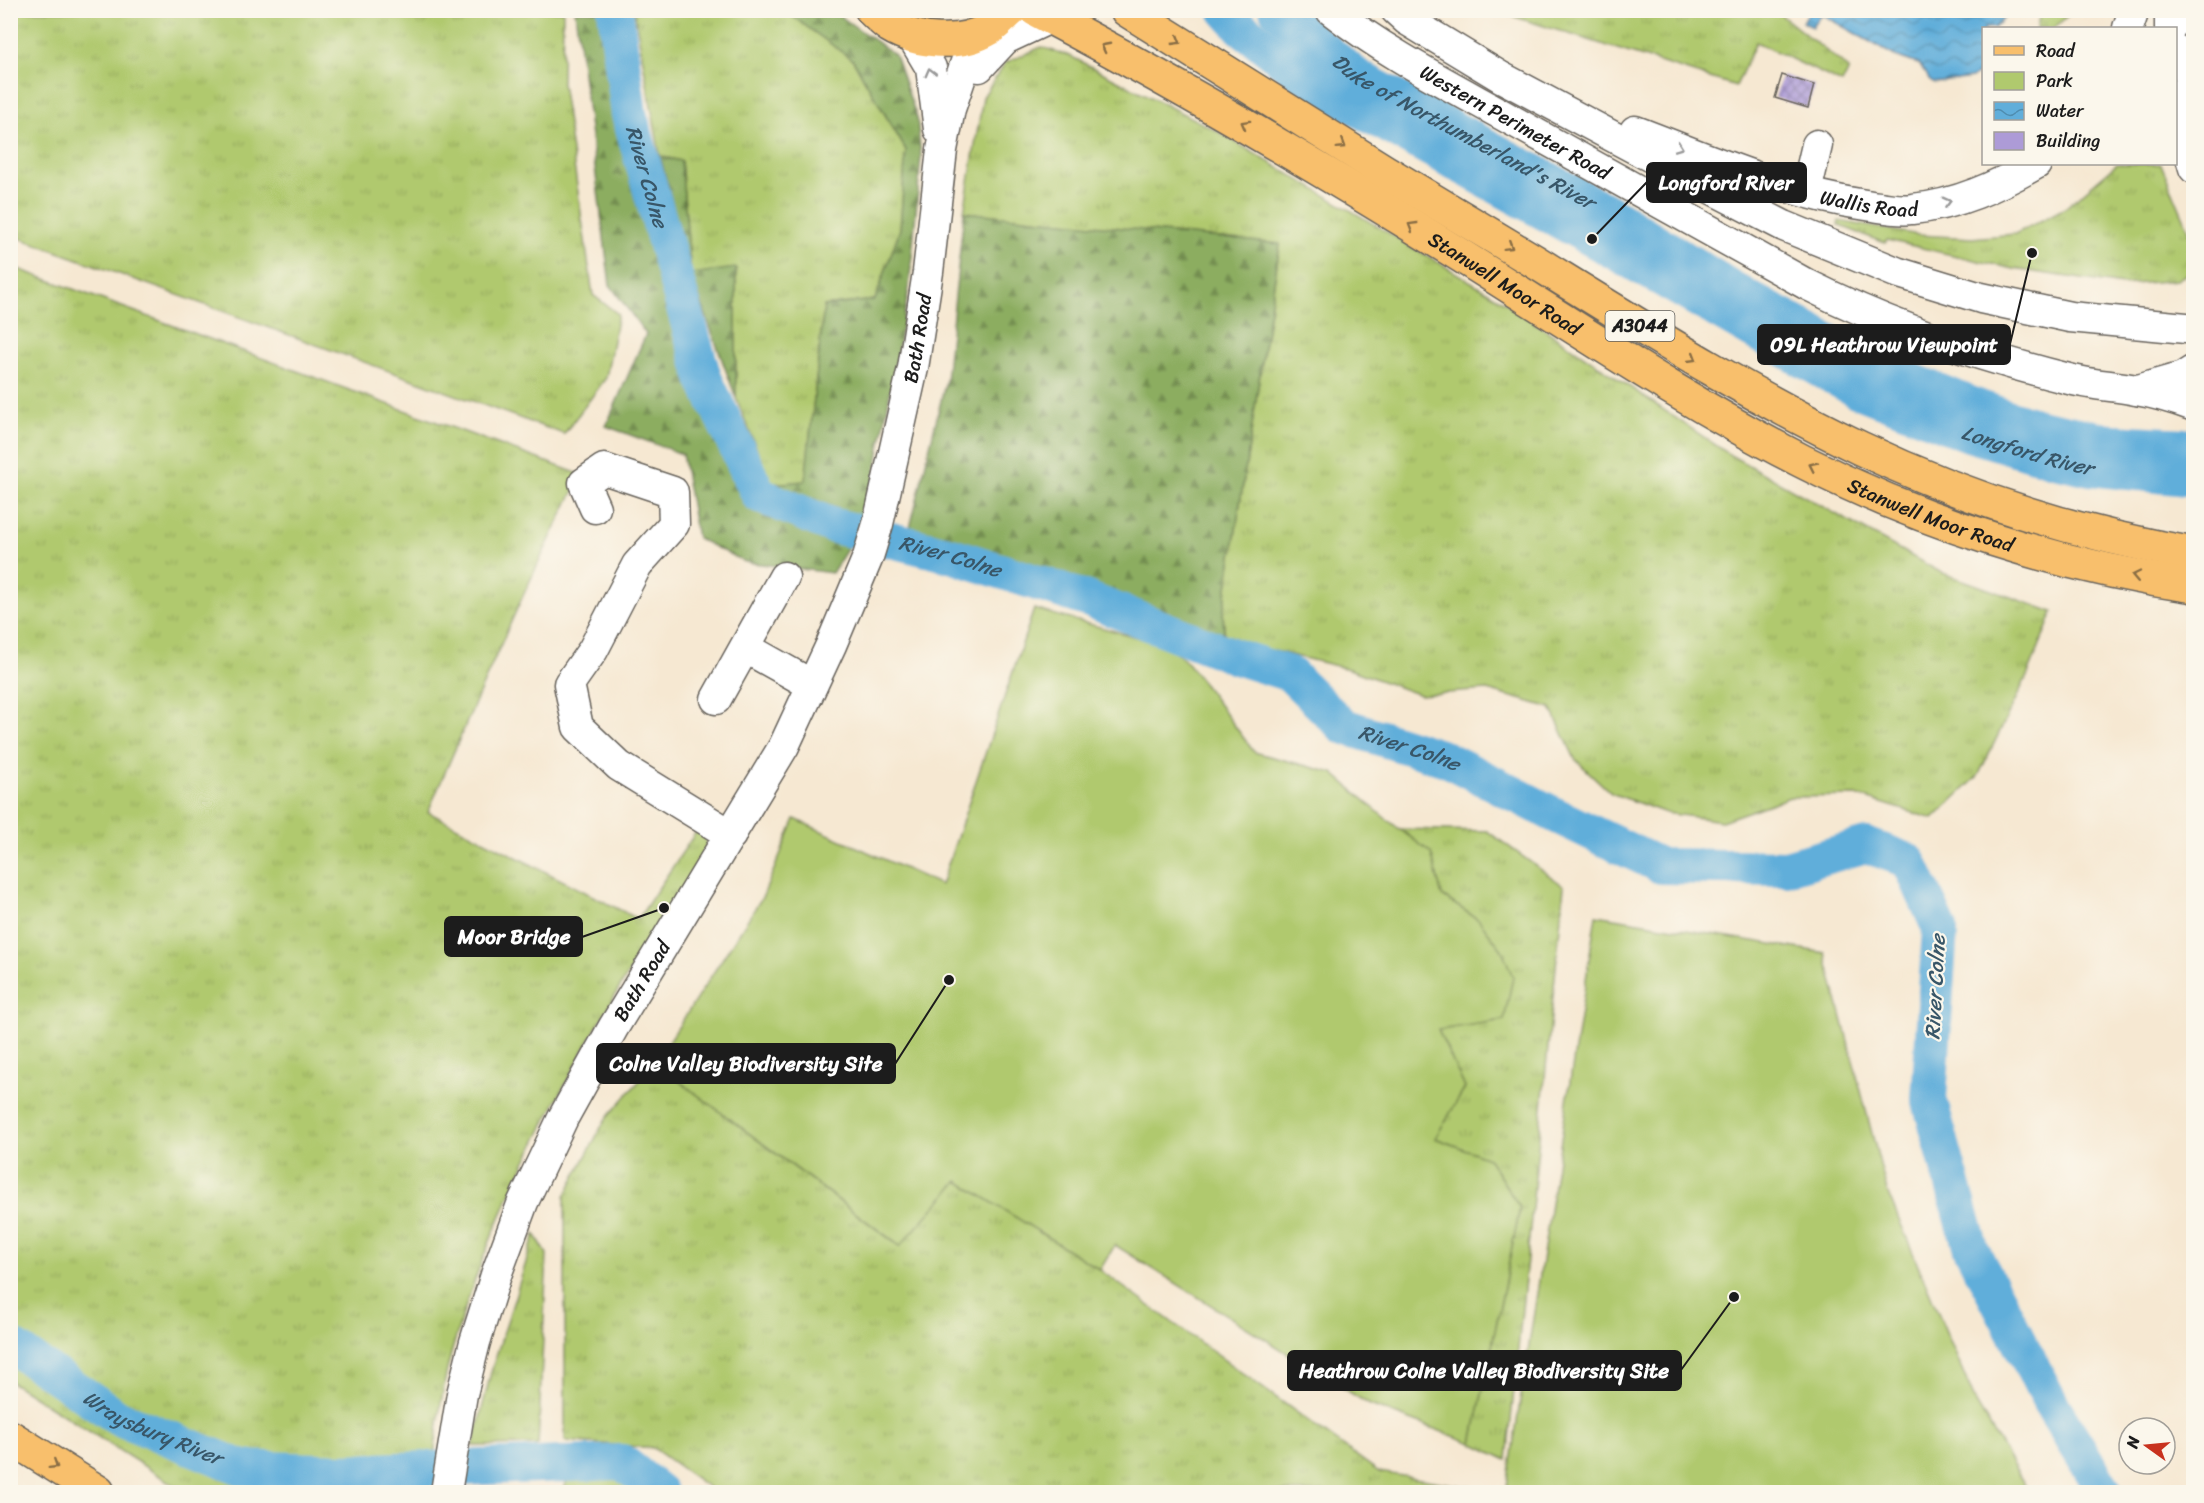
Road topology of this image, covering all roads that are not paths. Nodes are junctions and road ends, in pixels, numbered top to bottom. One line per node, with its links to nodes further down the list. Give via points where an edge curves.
1 (872, 10): 13 (main road, via 889,26)
2 (1127, 10): 29 (main road, Stanwell Moor Road / A3044, one-way to 29, via 1609,307 1825,431 1978,497 2096,533)
3 (1331, 10): 26 (street, Western Perimeter Road, via 1410,62 1846,304 1979,354 2092,385)
4 (1396, 10): 18 (street, Western Perimeter Road, via 1501,77)
5 (2118, 10): 10 (street)
6 (2134, 10): 11 (street)
7 (2170, 10): 12 (street)
8 (1043, 14): 17 (street, via 1005,39 981,64); 31 (main road, Stanwell Moor Road / A3044, one-way to 8, via 2090,566 1984,536 1804,462 1666,384 1252,128)
9 (999, 20): 13 (main road, via 960,39 935,41); 17 (street, Bath Road, via 968,56)
10 (2114, 27)
11 (2128, 27)
12 (2170, 27)
13 (912, 36): 20 (street, Bath Road, one-way to 13, via 931,68)
14 (2177, 54): 15 (street)
15 (2193, 83)
16 (2177, 104): 22 (street)
17 (950, 109): 20 (street, Bath Road)
18 (1563, 110): 23 (street, Wallis Road, one-way to 23, via 1627,128); 24 (street, Western Perimeter Road, via 1784,226 1896,272 1981,298 2070,317)
19 (1818, 146): 23 (street)
20 (942, 150): 33 (street, Bath Road, via 913,368 879,524)
21 (2034, 165): 23 (street, Wallis Road, one-way to 21, via 1848,202 1910,209 1947,203 1982,191)
22 (2193, 168)
23 (1806, 192)
24 (2186, 328)
25 (2193, 370): 26 (street, Western Perimeter Road, via 2183,377)
26 (2138, 390): 27 (street, Western Perimeter Road)
27 (2193, 406)
28 (595, 508): 35 (street, via 584,483 604,469 673,492 674,524 637,565 593,650 569,684 578,727 619,766)
29 (2193, 554)
30 (784, 577): 32 (street)
31 (2193, 586)
32 (746, 648): 33 (street); 34 (street)
33 (812, 685): 35 (street, Bath Road, via 784,746)
34 (716, 699)
35 (731, 835): 38 (street, Bath Road, via 613,1028 563,1118 523,1202 475,1342)
36 (10, 1437): 37 (main road, one-way to 37)
37 (98, 1492)
38 (446, 1492)

